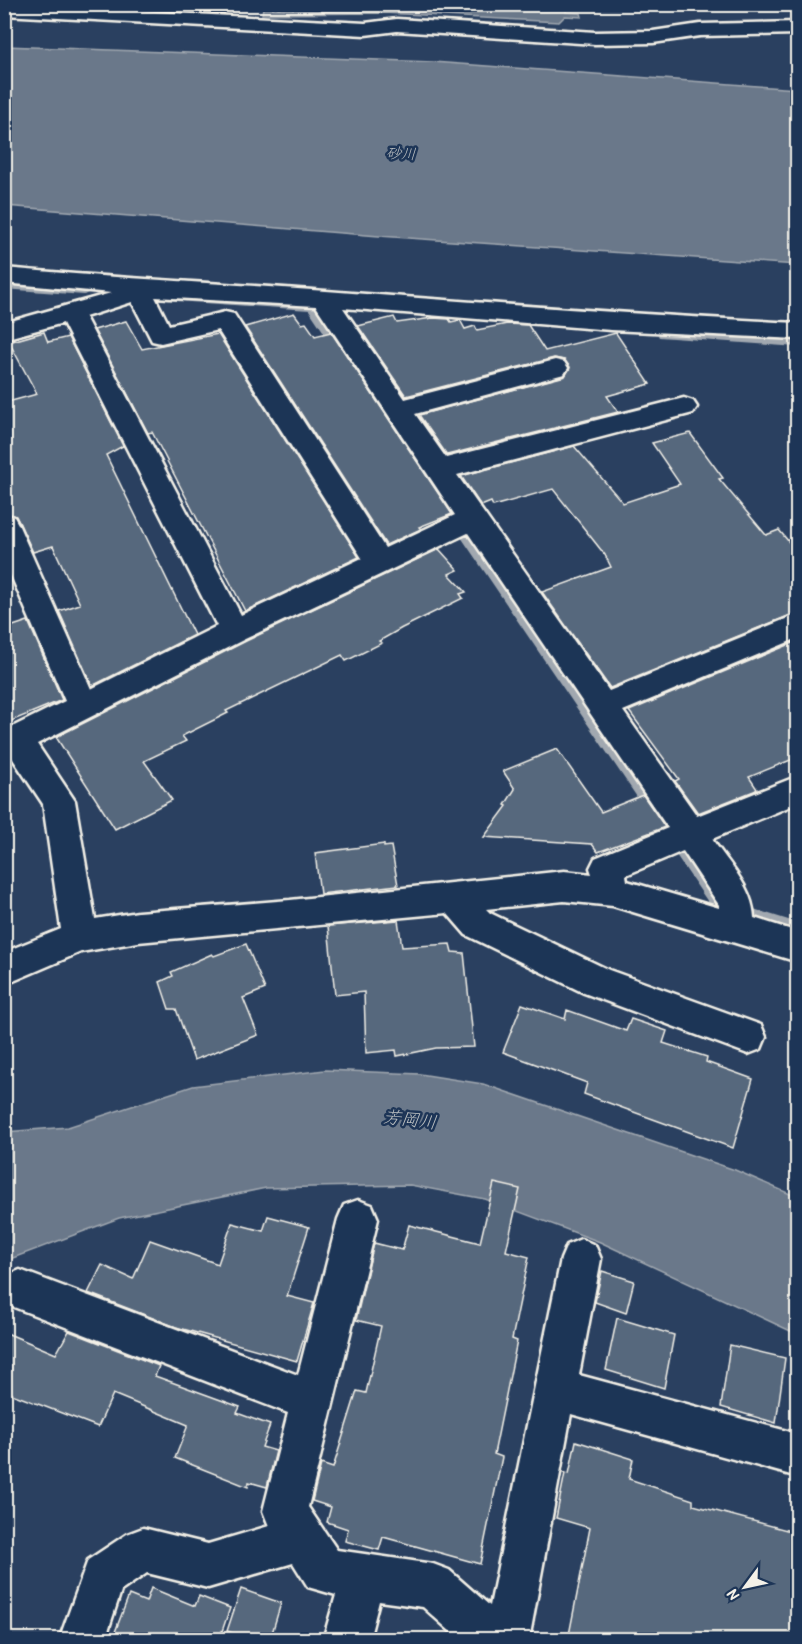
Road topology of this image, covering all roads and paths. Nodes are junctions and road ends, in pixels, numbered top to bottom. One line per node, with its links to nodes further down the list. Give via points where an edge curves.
1 (4, 9): 2 (street)
2 (245, 14): 3 (street, via 365,28 397,25 595,38)
3 (798, 28)
4 (4, 275): 5 (street)
5 (138, 288): 6 (street); 7 (street, via 116,301); 16 (street, via 161,335 225,320)
6 (324, 299): 9 (street, via 611,322); 12 (street)
7 (70, 313): 8 (street); 18 (street)
8 (4, 331)
9 (798, 331)
10 (555, 368): 12 (street)
11 (684, 407): 13 (street)
12 (397, 410): 13 (street)
13 (438, 470): 14 (street)
14 (462, 523): 16 (street); 19 (street)
15 (4, 524): 20 (street)
16 (379, 562): 18 (street)
17 (798, 625): 19 (street)
18 (234, 631): 20 (street)
19 (604, 706): 23 (street)
20 (83, 707): 21 (street)
21 (11, 743): 27 (street, via 59,801)
22 (798, 789): 23 (street)
23 (677, 839): 24 (street, via 606,868); 26 (street)
24 (613, 891): 25 (street, via 564,886); 26 (street)
25 (455, 898): 27 (street, via 138,927); 30 (street, via 478,924 597,982)
26 (737, 918): 28 (street)
27 (80, 937): 29 (street)
28 (798, 947)
29 (4, 970)
30 (748, 1037)
31 (358, 1219): 35 (street)
32 (581, 1259): 34 (street)
33 (20, 1290): 35 (street)
34 (555, 1389): 36 (street); 42 (street)
35 (312, 1401): 37 (street, via 285,1510)
36 (798, 1456)
37 (302, 1538): 38 (street, via 324,1571); 39 (street, via 208,1566 143,1550 104,1576)
38 (363, 1577): 40 (street); 41 (street, via 433,1586)
39 (82, 1640)
40 (346, 1640)
41 (495, 1640)
42 (506, 1640)

